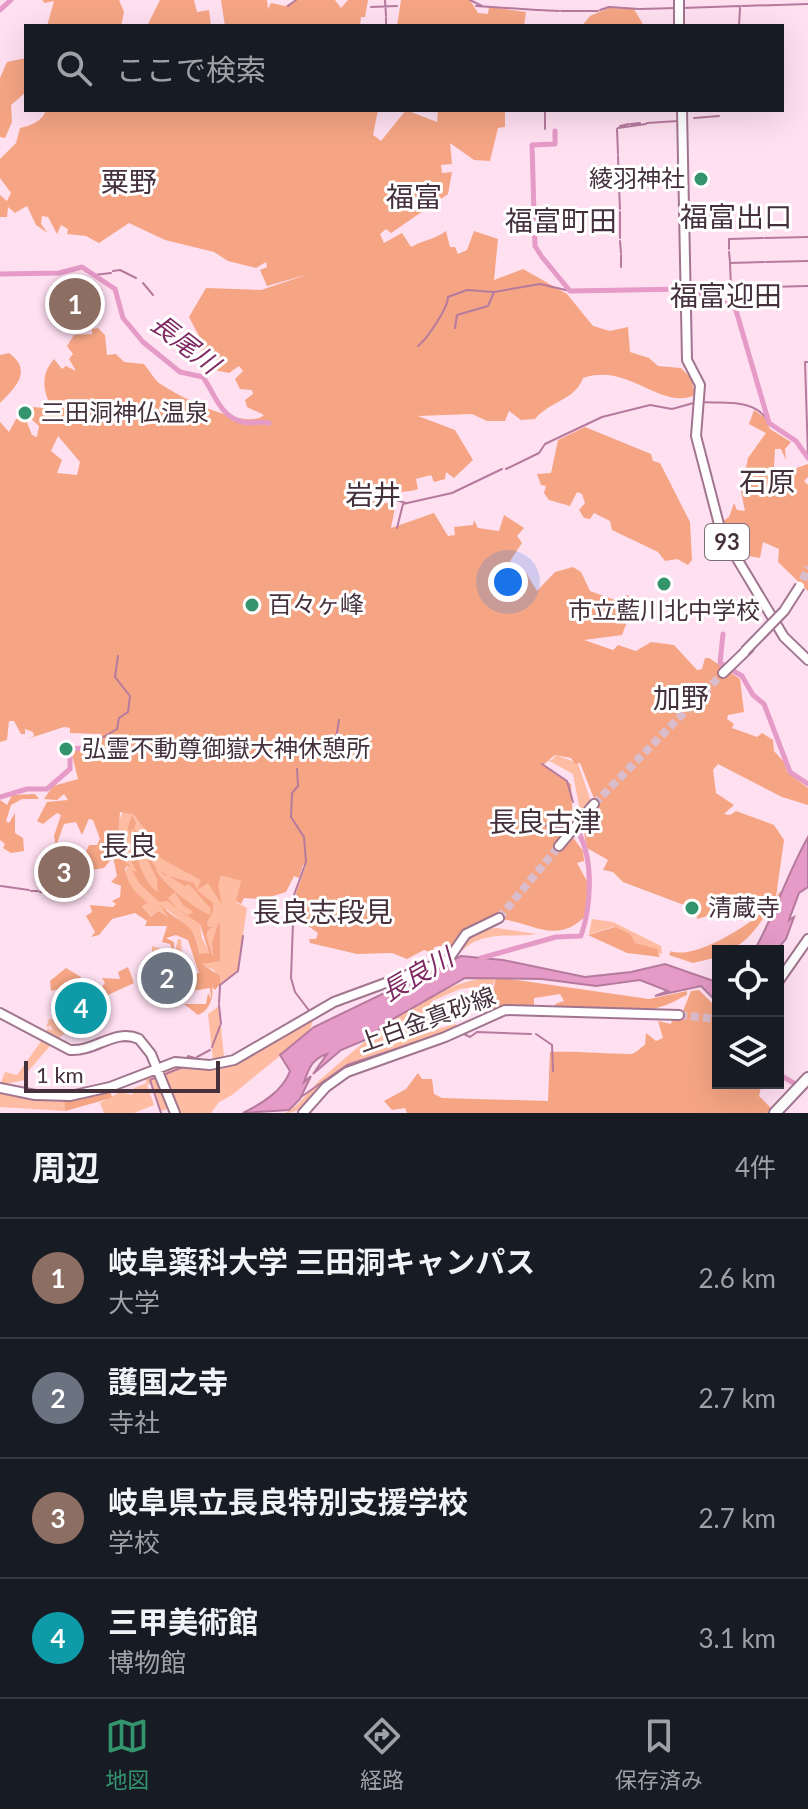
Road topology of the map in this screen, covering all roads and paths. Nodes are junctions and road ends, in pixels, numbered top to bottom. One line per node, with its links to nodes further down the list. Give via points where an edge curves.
1 (679, 0): 2 (main road)
2 (679, 24)
3 (682, 112): 4 (main road, 93, via 688,364 699,382 696,436 721,532)
4 (775, 622): 5 (main road); 6 (main road, bridge, via 801,585); 7 (main road, 93)
5 (764, 632): 6 (main road, bridge); 8 (main road, bridge)
6 (745, 651): 8 (main road)
7 (808, 660)
8 (734, 662): 9 (main road)
9 (723, 673)
10 (594, 804): 11 (main road)
11 (559, 846)
12 (499, 918): 19 (main road, via 466,934 448,960 345,997 261,1048 228,1062 182,1061)
13 (808, 939): 14 (main road)
14 (784, 973)
15 (0, 1014): 17 (main road, via 70,1050)
16 (679, 1015): 23 (main road, 上白金真砂線, via 510,1009 347,1072)
17 (119, 1037): 18 (main road); 19 (main road, via 133,1037 147,1047)
18 (84, 1051)
19 (156, 1068): 21 (main road, via 70,1096); 22 (main road)
20 (808, 1079): 24 (highway)
21 (0, 1088)
22 (173, 1113)
23 (303, 1113)
24 (776, 1113)

